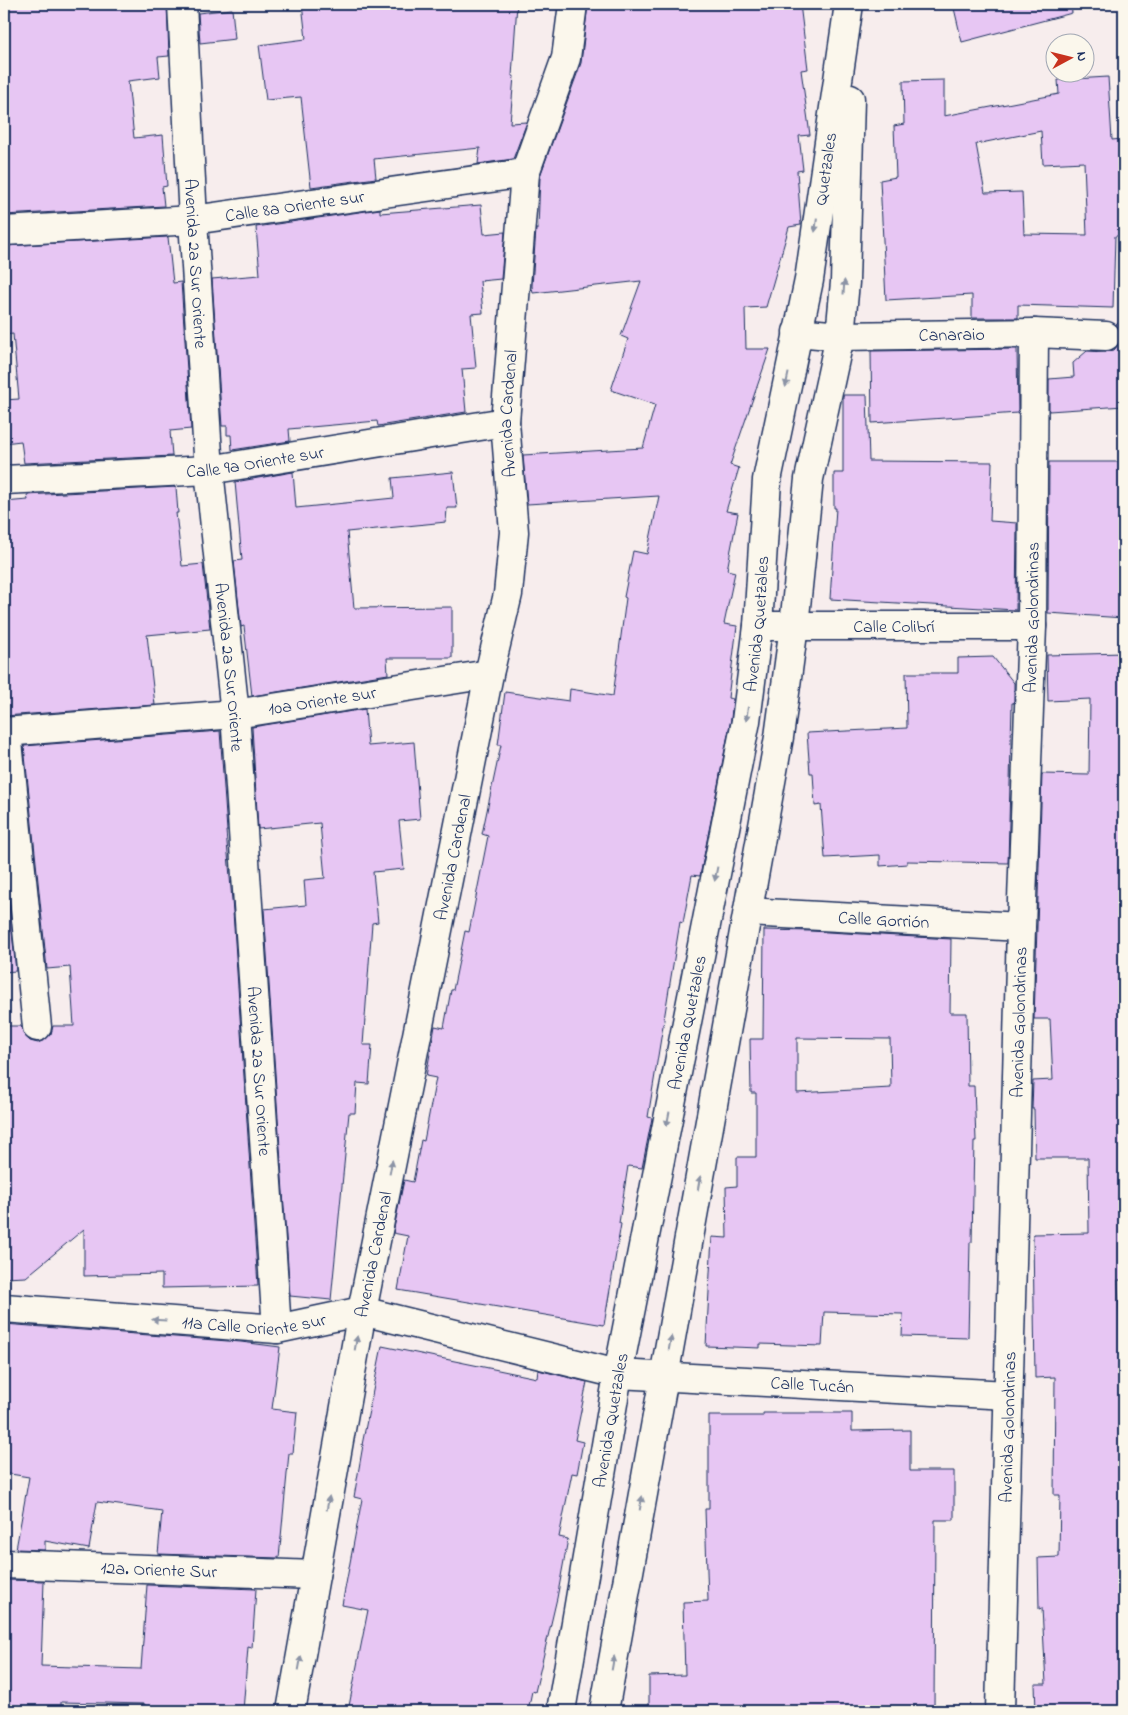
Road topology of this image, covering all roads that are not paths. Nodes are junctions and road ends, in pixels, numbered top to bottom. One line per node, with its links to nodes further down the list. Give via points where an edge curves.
1 (182, 4): 6 (street, Avenida 2a Sur Oriente)
2 (573, 4): 5 (street, Avenida Cardenal, via 566,58)
3 (849, 4): 8 (street, Quetzales, one-way to 8, via 808,280)
4 (853, 4): 10 (street, Quetzales, one-way to 4, via 845,282)
5 (525, 173): 6 (street, Calle 8a Oriente sur); 12 (street, Avenida Cardenal)
6 (193, 220): 7 (street, Calle 8a Oriente sur); 13 (street, Avenida 2a Sur Oriente)
7 (4, 231)
8 (797, 332): 10 (street, Canaraio); 15 (street, Avenida Quetzales, one-way to 15, via 766,480)
9 (1034, 333): 10 (street, Canaraio); 11 (street, Canaraio); 17 (street, Avenida Golondrinas)
10 (840, 336): 16 (street, Avenida Quetzales, via 808,479)
11 (1106, 336)
12 (505, 422): 13 (street, Calle 9a Oriente sur); 18 (street, Avenida Cardenal, via 514,532 508,594)
13 (209, 470): 14 (street, Calle 9a Oriente sur); 19 (street, Avenida 2a Sur Oriente)
14 (4, 480)
15 (758, 626): 16 (street, Calle Colibrí); 27 (street, Avenida Quetzales, one-way to 27, via 746,721)
16 (794, 626): 17 (street, Calle Colibrí); 21 (street, Avenida Quetzales, via 779,737)
17 (1032, 626): 22 (street, Avenida Golondrinas)
18 (489, 674): 19 (street, 10a Oriente sur); 25 (street, Avenida Cardenal, one-way to 18)
19 (235, 714): 20 (street, 10a Oriente sur); 26 (street, Avenida 2a Sur Oriente)
20 (6, 732): 23 (street)
21 (748, 912): 22 (street, Calle Gorrión); 28 (street, Avenida Quetzales, one-way to 21)
22 (1021, 927): 29 (street, Avenida Golondrinas)
23 (37, 1027)
24 (4, 1308): 26 (street, 11a Calle Oriente sur, one-way to 24)
25 (362, 1311): 26 (street, 11a Calle Oriente sur); 27 (street, 11a Calle Oriente sur); 31 (street, Avenida Cardenal, one-way to 25)
26 (277, 1329)
27 (618, 1374): 28 (street, Calle Tucán); 33 (street, Avenida Quetzales)
28 (664, 1377): 29 (street, Calle Tucán); 34 (street, Avenida Quetzales, one-way to 28)
29 (1008, 1395): 35 (street, Avenida Golondrinas)
30 (4, 1564): 31 (street, 12a. Oriente Sur)
31 (315, 1575): 32 (street, Avenida Cardenal, one-way to 31)
32 (291, 1711)
33 (561, 1711)
34 (604, 1711)
35 (1000, 1711)

